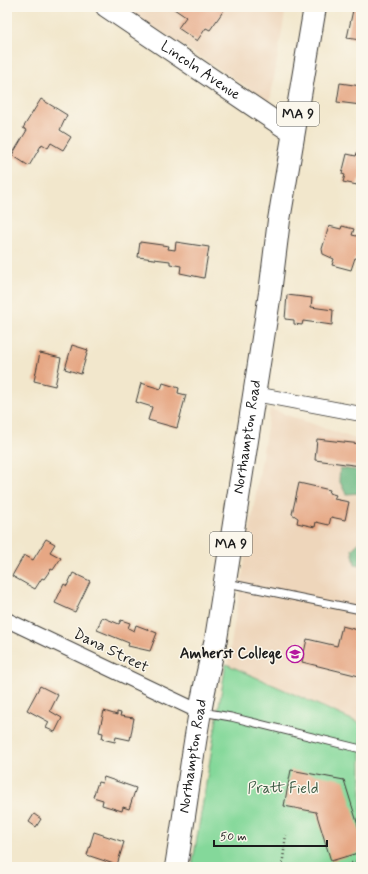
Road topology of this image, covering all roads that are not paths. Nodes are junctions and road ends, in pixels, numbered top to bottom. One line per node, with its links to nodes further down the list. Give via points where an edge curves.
1 (106, 7): 3 (main road, Lincoln Avenue)
2 (315, 7): 3 (highway, Northampton Road / MA 9)
3 (294, 134): 4 (highway, Northampton Road / MA 9, via 278,220)
4 (255, 394): 5 (street); 6 (highway, Northampton Road / MA 9)
5 (361, 414)
6 (225, 582): 7 (lane); 9 (highway, Northampton Road / MA 9)
7 (361, 610)
8 (7, 620): 9 (street, Dana Street)
9 (200, 712): 10 (lane, via 231,717); 11 (highway, Northampton Road / MA 9)
10 (361, 749)
11 (176, 867)

